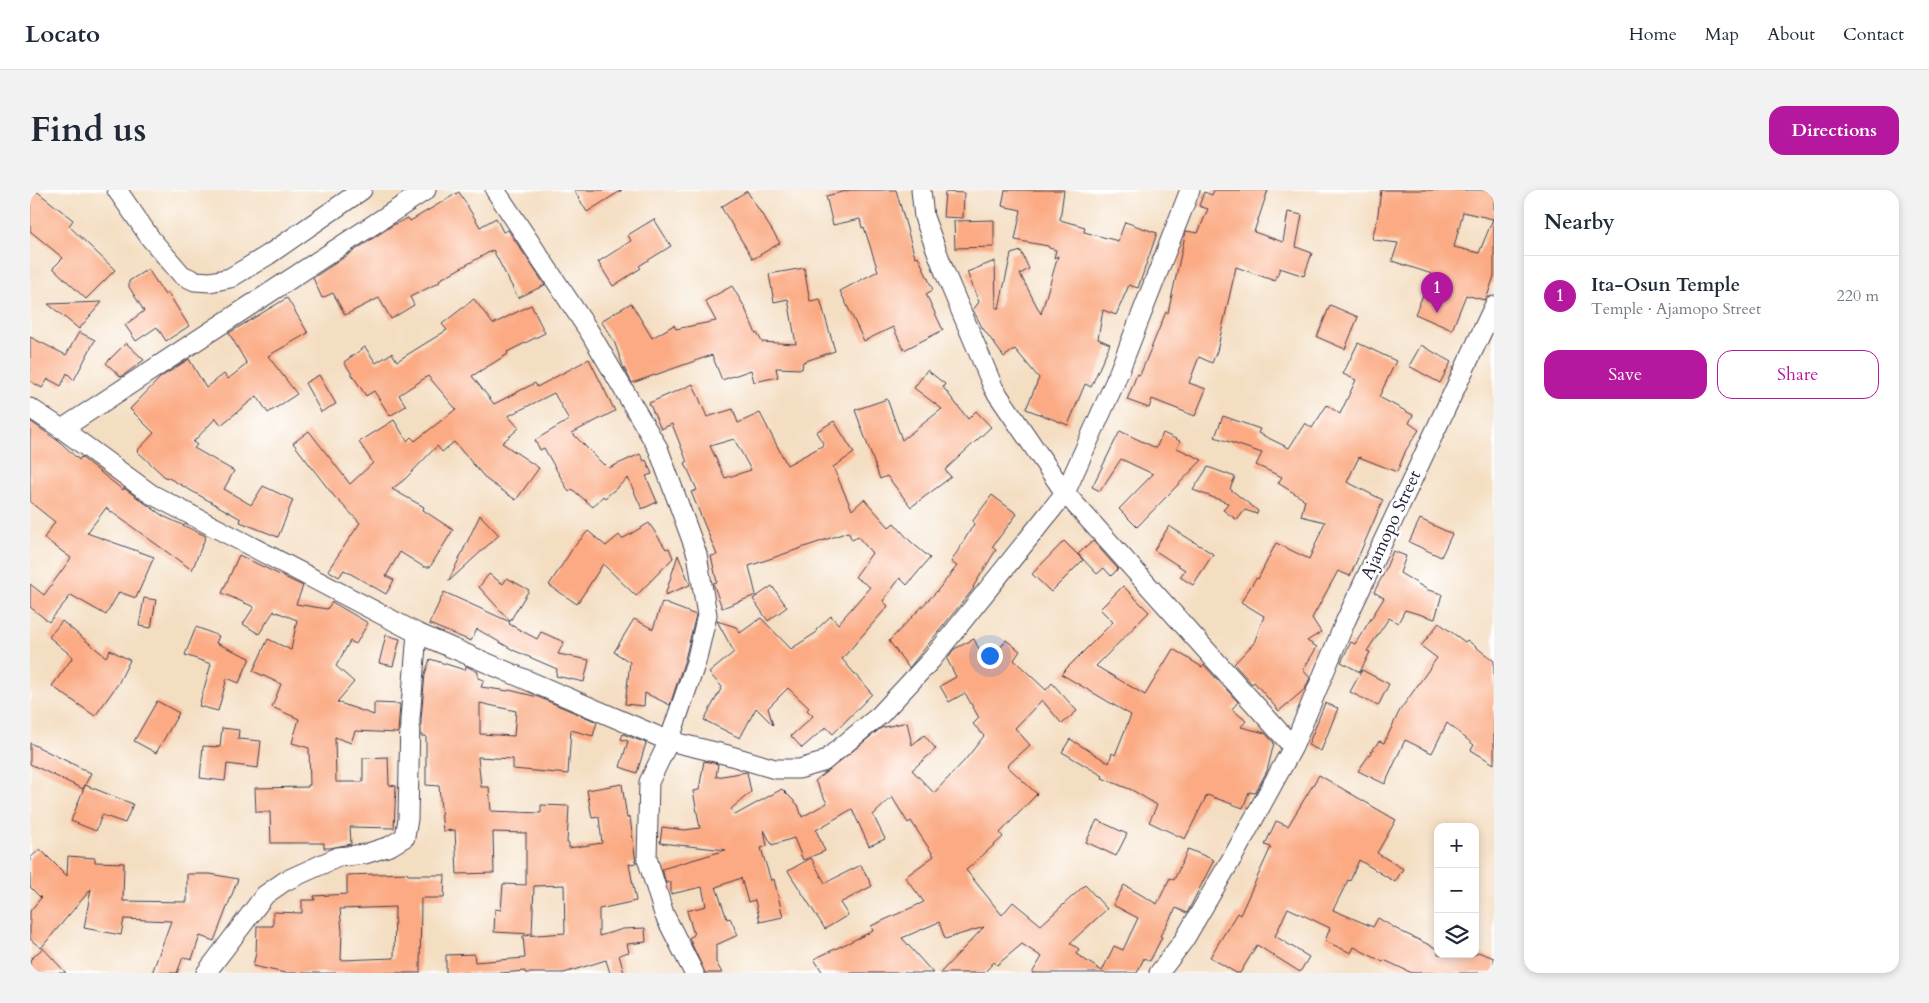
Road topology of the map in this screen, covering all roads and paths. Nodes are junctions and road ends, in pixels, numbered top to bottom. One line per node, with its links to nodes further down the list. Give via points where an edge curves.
1 (117, 190): 2 (street, via 182,274 195,281 210,282 230,278)
2 (362, 190)
3 (426, 190): 9 (street)
4 (495, 190): 12 (street, via 589,331 658,448 697,554 706,615 696,662)
5 (921, 190): 10 (street, via 924,217 994,389)
6 (1190, 190): 10 (street, via 1115,382)
7 (1494, 306): 13 (street, Ajamopo Street, via 1346,620)
8 (30, 408): 9 (street)
9 (62, 428): 11 (street, via 152,494)
10 (1065, 493): 12 (street, via 932,659 880,714 823,762 799,769 775,769); 13 (street)
11 (417, 633): 12 (street); 14 (street, via 405,837 365,854 338,857 286,881 265,895)
12 (669, 741): 15 (street, via 649,782 647,858 664,914)
13 (1293, 747): 16 (street, Ajamopo Street, via 1184,940)
14 (206, 973)
15 (694, 973)
16 (1159, 973)

